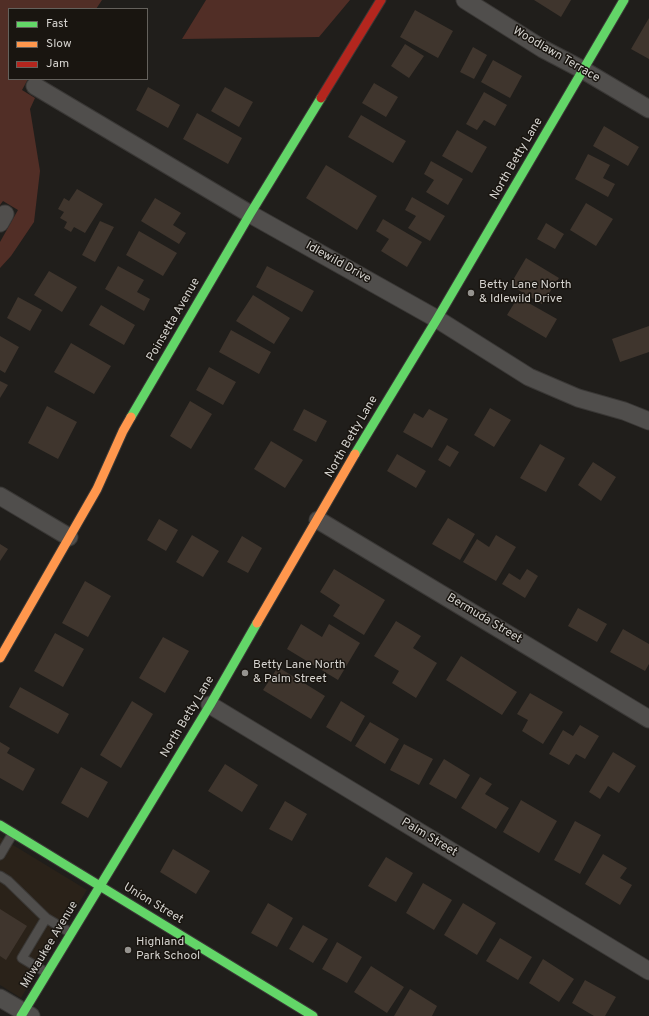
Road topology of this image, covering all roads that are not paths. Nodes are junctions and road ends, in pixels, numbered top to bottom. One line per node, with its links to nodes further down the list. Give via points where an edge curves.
1 (381, 0): 7 (street, Poinsetta Avenue)
2 (465, 0): 4 (street, Woodlawn Terrace, via 543,49)
3 (624, 0): 4 (street, North Betty Lane)
4 (583, 70): 6 (street, Woodlawn Terrace); 8 (street, North Betty Lane)
5 (35, 86): 7 (street, Idlewild Drive)
6 (649, 109)
7 (250, 214): 8 (street, Idlewild Drive); 12 (street, Poinsetta Avenue, via 123,431 97,489)
8 (437, 319): 9 (street, Idlewild Drive, via 529,377 578,398); 11 (street, North Betty Lane)
9 (649, 421)
10 (0, 496): 12 (street)
11 (318, 520): 14 (street, North Betty Lane); 15 (street, Bermuda Street)
12 (69, 537): 13 (street, Poinsetta Avenue)
13 (0, 658)
14 (210, 705): 20 (street, North Betty Lane); 23 (street, Palm Street)
15 (649, 719)
16 (0, 825): 17 (street, Union Street)
17 (13, 833): 18 (lane); 20 (street, Union Street)
18 (0, 855)
19 (0, 876): 21 (lane)
20 (100, 886): 22 (street, Milwaukee Avenue); 27 (street, Union Street)
21 (46, 918): 22 (lane); 24 (lane, via 22,958)
22 (71, 934): 24 (street, Milwaukee Avenue)
23 (649, 971)
24 (47, 973): 26 (street, Milwaukee Avenue)
25 (0, 998): 26 (street)
26 (25, 1015)
27 (313, 1016)

